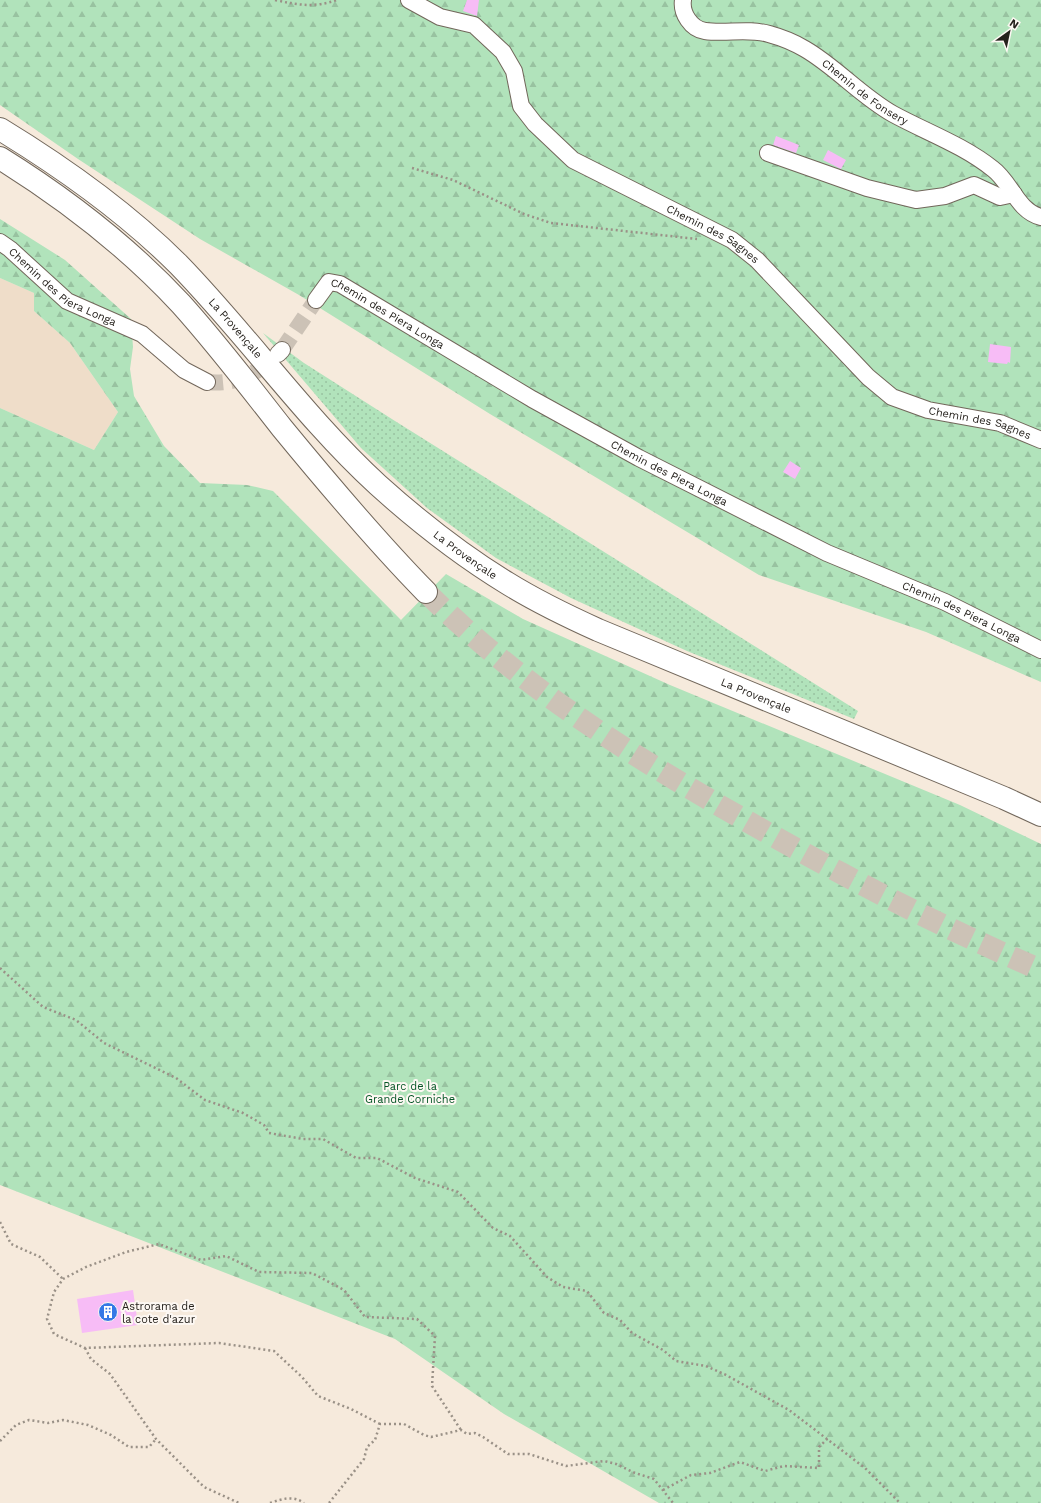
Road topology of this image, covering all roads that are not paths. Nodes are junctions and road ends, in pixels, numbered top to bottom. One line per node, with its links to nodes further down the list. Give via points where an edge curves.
1 (409, 0): 11 (lane, Chemin des Sagnes, via 440,17 474,25 503,52 514,71 521,106 535,124 572,160 732,240 757,260 858,367 892,398 928,410 1000,423)
2 (683, 0): 6 (lane, Chemin de Fonsery, via 682,8 689,21 704,31 768,34 804,49 892,113 940,136 994,169)
3 (0, 129): 14 (highway, La Provençale, via 106,201 178,264 338,445 373,480 424,524 507,583 598,630)
4 (768, 153): 6 (lane, via 867,188 916,200 945,196 974,185 1000,197)
5 (0, 158): 12 (highway, via 83,213 180,304 372,535)
6 (1014, 194): 7 (lane, Chemin de Fonsery, via 1018,201 1036,216)
7 (1041, 217)
8 (0, 242): 10 (lane, Chemin des Piera Longa, via 67,301 142,334 184,370)
9 (316, 300): 13 (lane, Chemin des Piera Longa, via 329,282 340,284 639,458 827,553 945,602)
10 (207, 382)
11 (1041, 440)
12 (426, 592)
13 (1041, 650)
14 (1041, 815)

